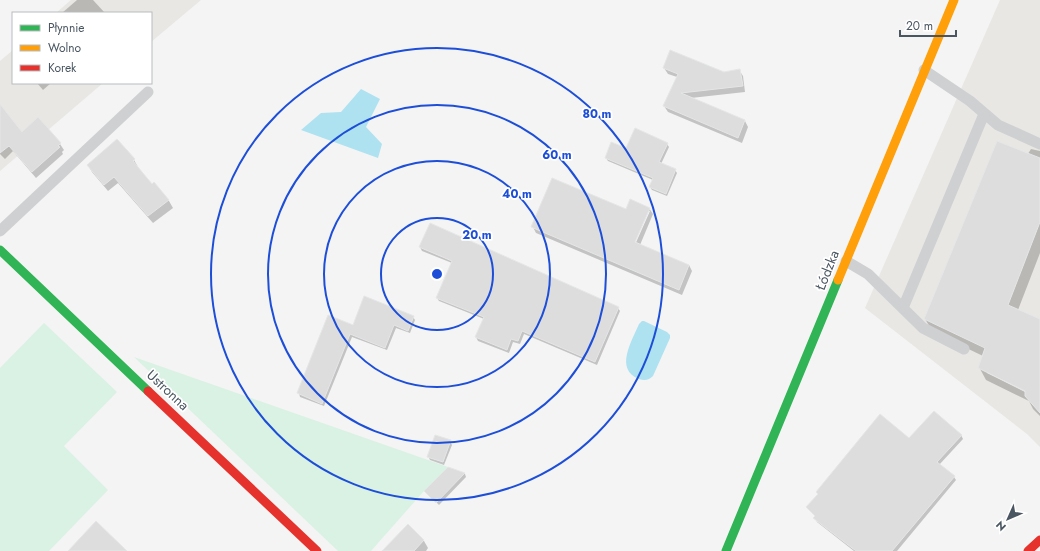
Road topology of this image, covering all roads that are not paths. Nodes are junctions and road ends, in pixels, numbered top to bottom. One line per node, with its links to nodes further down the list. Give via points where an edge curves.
1 (954, 0): 2 (street, Łódzka)
2 (924, 70): 4 (lane, via 970,101); 8 (street, Łódzka)
3 (148, 92): 6 (lane)
4 (984, 114): 5 (lane, via 998,125); 9 (lane)
5 (1040, 144)
6 (0, 231)
7 (0, 250): 12 (street, Ustronna)
8 (846, 261): 9 (lane, via 868,274); 13 (street, Łódzka)
9 (903, 308): 10 (lane, via 923,328)
10 (964, 349)
11 (1040, 540): 14 (street)
12 (317, 551)
13 (726, 551)
14 (1028, 551)

